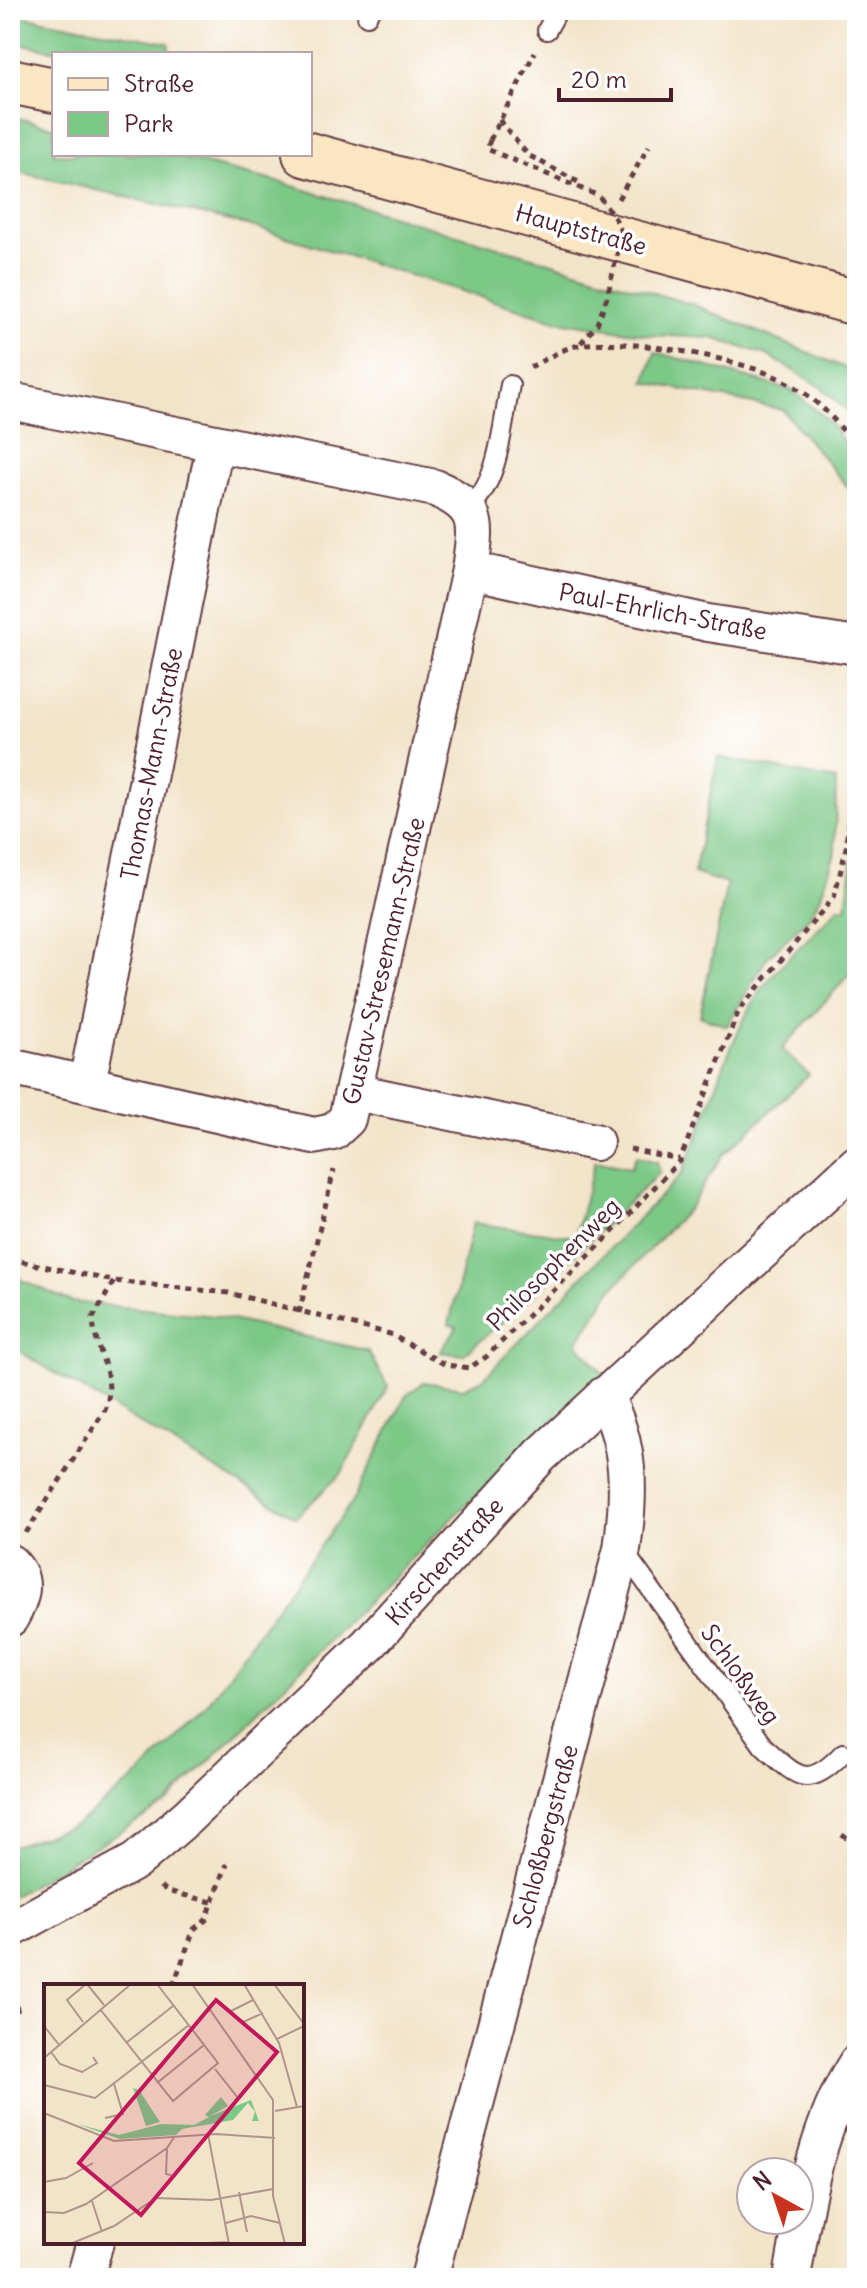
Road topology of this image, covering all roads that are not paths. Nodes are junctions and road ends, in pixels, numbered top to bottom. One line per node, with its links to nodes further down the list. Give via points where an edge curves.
1 (558, 10): 2 (lane)
2 (547, 30)
3 (10, 81): 4 (main road)
4 (52, 90)
5 (312, 156): 6 (main road, Hauptstraße)
6 (857, 303)
7 (510, 385): 10 (lane, via 490,482 482,498)
8 (10, 401): 9 (street)
9 (215, 445): 10 (street, via 435,488); 14 (street, Thomas-Mann-Straße)
10 (468, 507): 11 (street, Gustav-Stresemann-Straße, via 476,529)
11 (470, 570): 12 (street, Paul-Ehrlich-Straße, via 708,623); 15 (street, Gustav-Stresemann-Straße)
12 (857, 646)
13 (10, 1067): 14 (street, Gustav-Stresemann-Straße)
14 (87, 1083): 15 (street, Gustav-Stresemann-Straße, via 314,1136 333,1132 347,1119)
15 (355, 1092): 16 (street)
16 (595, 1142)
17 (857, 1164): 18 (street, Kirschenstraße)
18 (604, 1395): 19 (street, Schloßbergstraße, via 626,1457 629,1499); 23 (street, Kirschenstraße, via 520,1477 368,1645 209,1798 136,1861)
19 (622, 1549): 22 (lane, Schloßweg, via 763,1746 792,1773 811,1778); 27 (street, Schloßbergstraße)
20 (14, 1553): 21 (street, via 22,1593)
21 (10, 1618)
22 (843, 1753)
23 (10, 1930)
24 (857, 2063): 28 (street, via 835,2098 812,2164)
25 (94, 2244): 26 (street)
26 (85, 2278)
27 (429, 2278)
28 (792, 2278)

